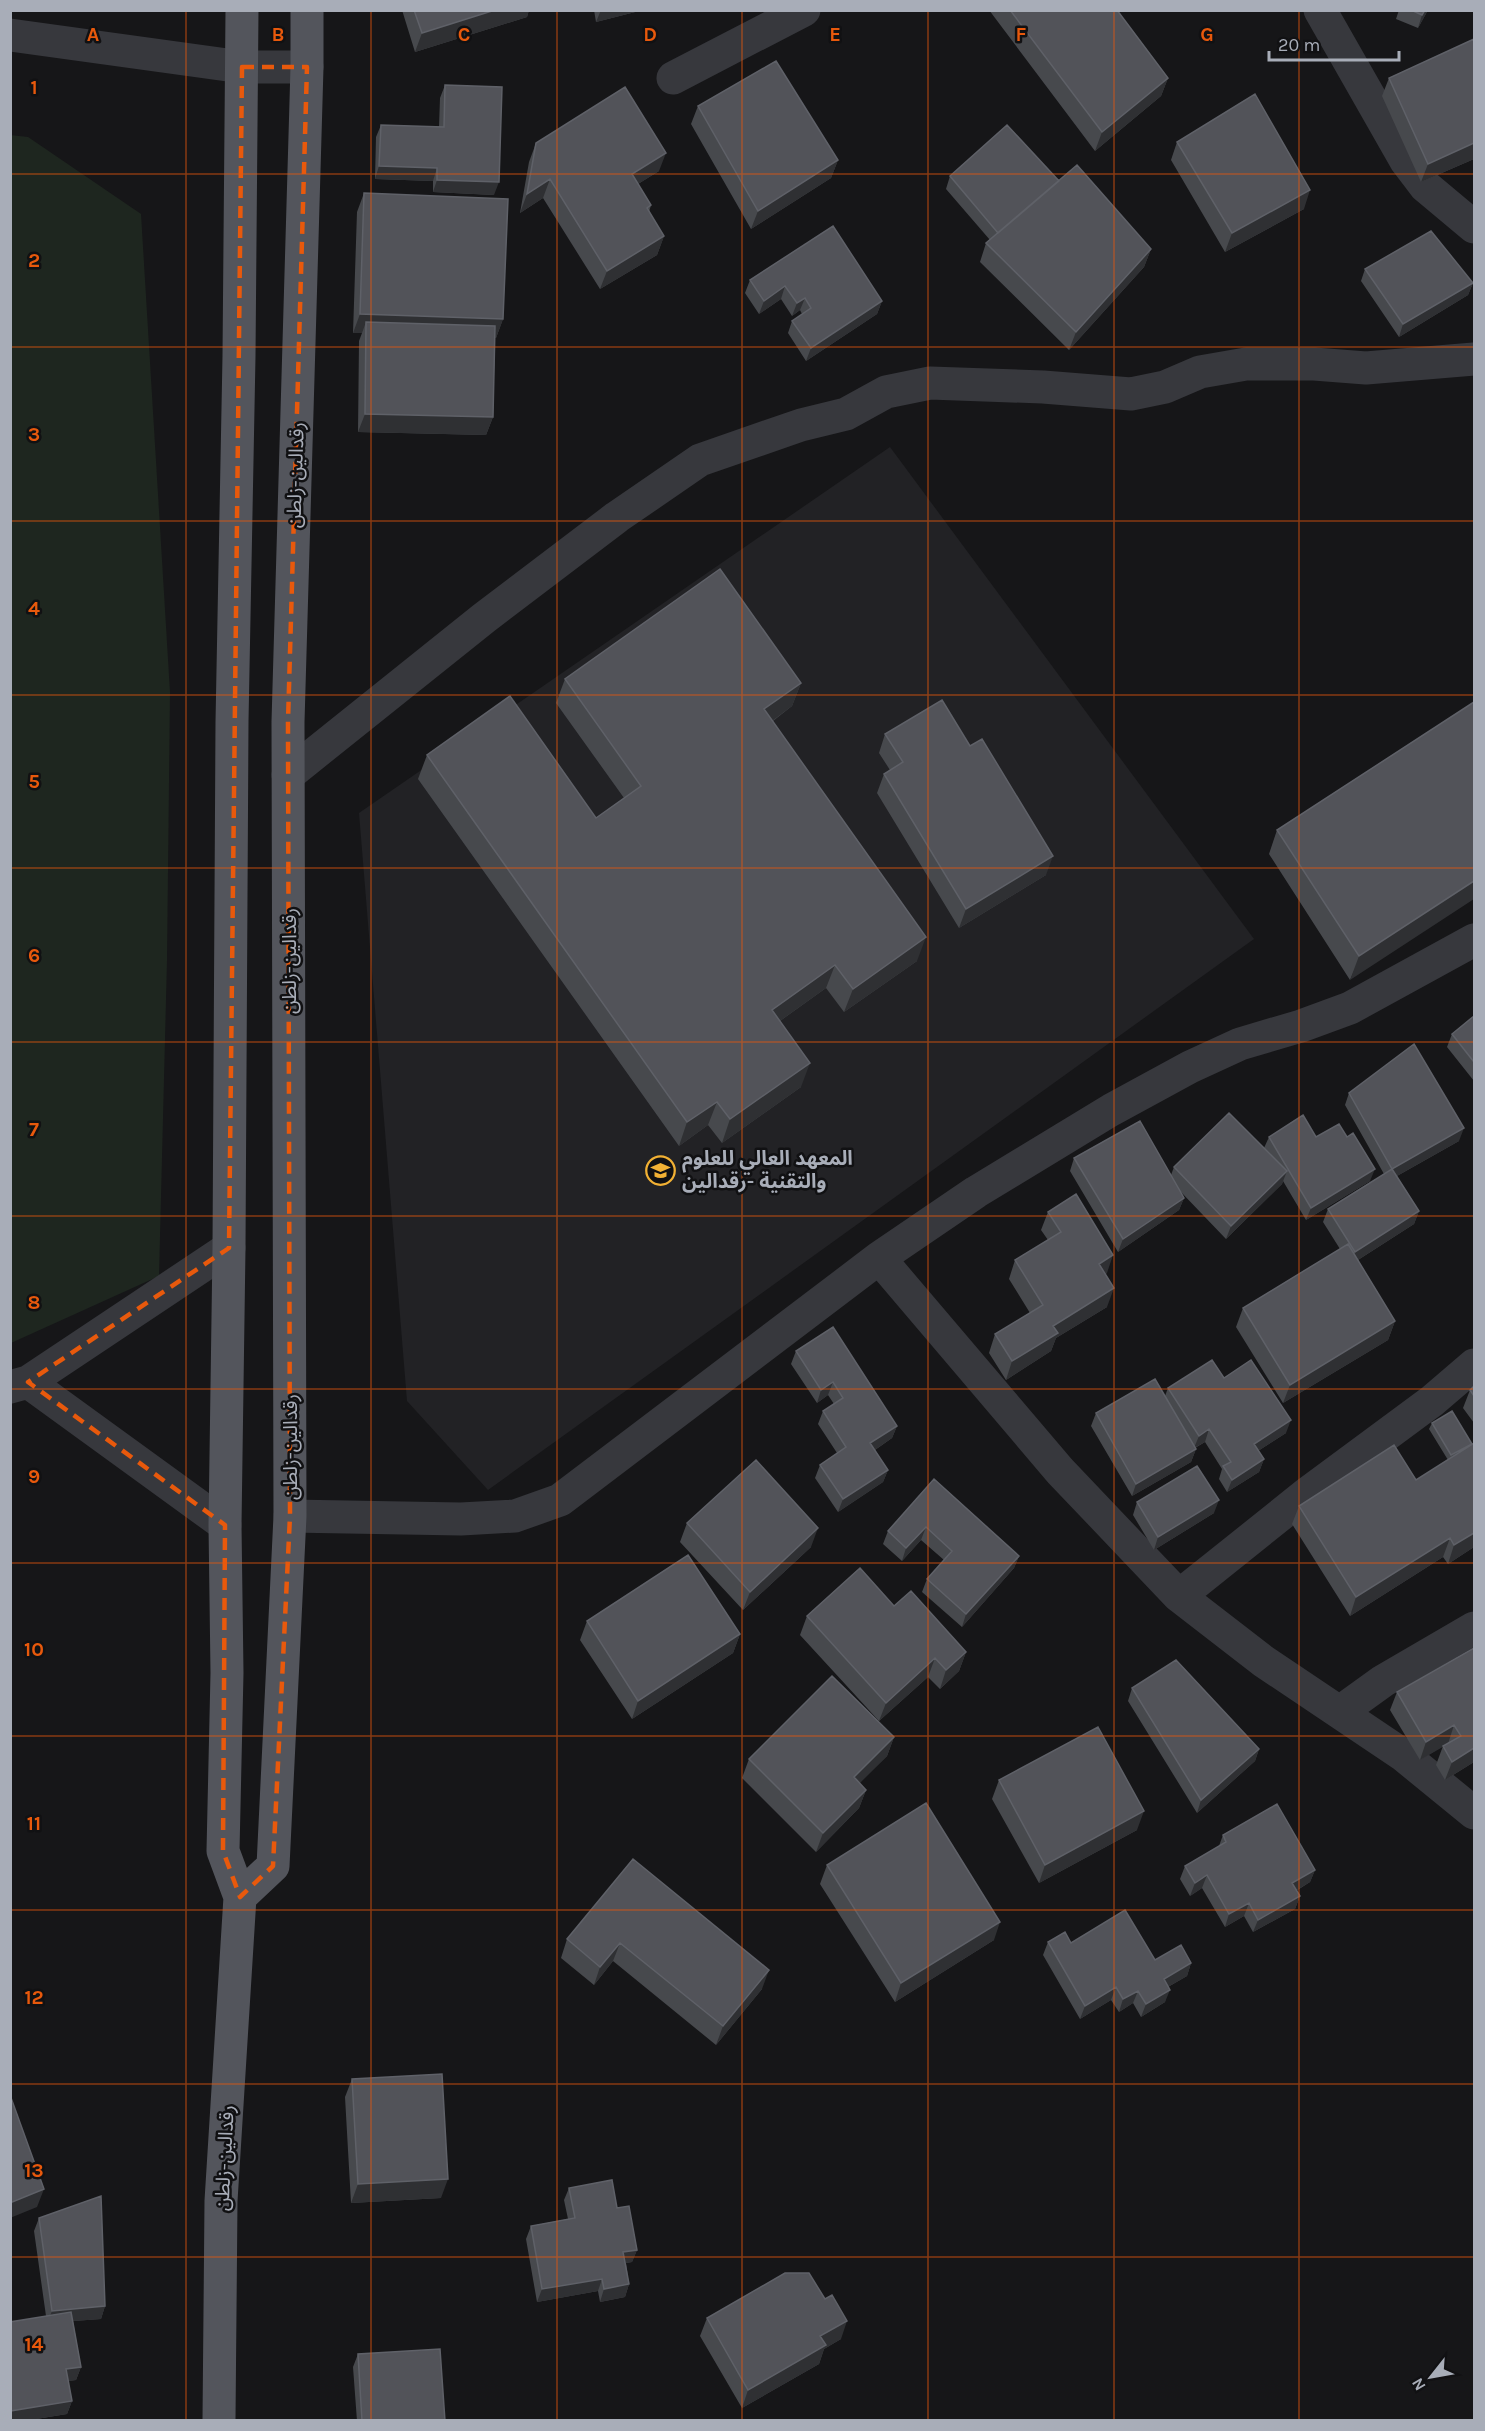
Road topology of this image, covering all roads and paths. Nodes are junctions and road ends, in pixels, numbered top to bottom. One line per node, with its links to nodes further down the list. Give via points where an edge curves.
1 (242, 10): 6 (main road, رقدالين-زلطن)
2 (307, 10): 7 (main road, رقدالين-زلطن)
3 (804, 10): 8 (street)
4 (1320, 10): 9 (street, via 1406,161 1425,186)
5 (10, 35): 6 (street)
6 (242, 67): 7 (street); 13 (main road, رقدالين-زلطن)
7 (307, 67): 11 (main road, رقدالين-زلطن)
8 (673, 78)
9 (1474, 227)
10 (1474, 359): 11 (street, via 1366,368 1246,364 1200,372 1165,387 1131,394 930,383 886,392 846,414 801,425 700,460 484,618)
11 (288, 775): 17 (main road, رقدالين-زلطن)
12 (1474, 940): 14 (street, via 1350,1008 1240,1044 1180,1072 976,1192)
13 (229, 1248): 16 (street); 18 (main road, رقدالين-زلطن)
14 (879, 1258): 17 (street, via 560,1500 514,1516); 19 (street, via 1060,1471)
15 (1474, 1365): 19 (street)
16 (19, 1384): 18 (street)
17 (290, 1516): 23 (main road, رقدالين-زلطن, via 273,1866)
18 (225, 1525): 23 (main road, رقدالين-زلطن, via 223,1851)
19 (1179, 1596): 21 (street)
20 (1474, 1628): 21 (street, via 1383,1681)
21 (1340, 1712): 22 (street, via 1403,1755)
22 (1474, 1813)
23 (240, 1897): 24 (main road, رقدالين-زلطن, via 220,2201)
24 (219, 2421)

